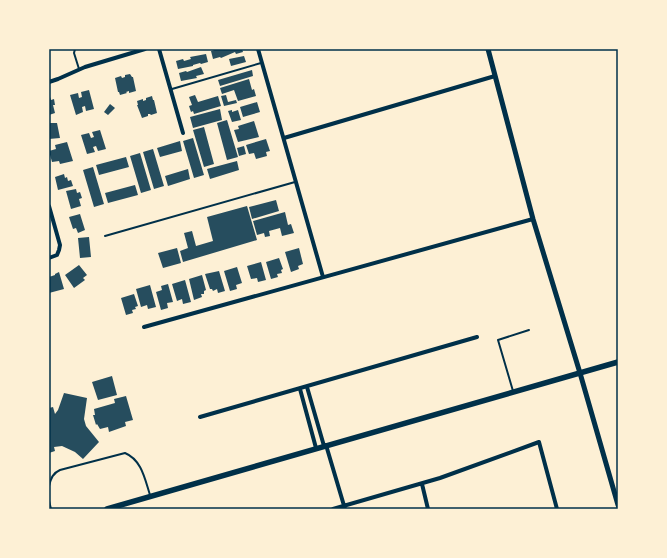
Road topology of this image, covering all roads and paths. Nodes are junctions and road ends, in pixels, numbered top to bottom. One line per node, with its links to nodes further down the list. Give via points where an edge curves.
1 (75, 49): 7 (lane)
2 (146, 49): 7 (street)
3 (159, 49): 10 (street)
4 (258, 49): 6 (street)
5 (488, 49): 8 (street)
6 (262, 63): 10 (lane); 12 (street)
7 (79, 69): 9 (street)
8 (495, 76): 12 (street); 15 (street)
9 (49, 82)
10 (170, 90): 11 (street)
11 (183, 133)
12 (284, 138): 13 (street)
13 (296, 182): 16 (lane); 18 (street)
14 (49, 206): 17 (street, via 60,245 58,254)
15 (533, 219): 18 (street); 23 (street)
16 (105, 236)
17 (49, 258)
18 (323, 277): 19 (street)
19 (144, 327)
20 (529, 330): 26 (lane, via 498,340)
21 (477, 337): 24 (street)
22 (618, 362): 23 (main road)
23 (580, 373): 26 (main road); 34 (street)
24 (307, 386): 25 (street); 28 (street)
25 (300, 389): 27 (street); 29 (street)
26 (513, 392): 28 (main road)
27 (200, 417)
28 (325, 446): 29 (main road); 35 (street)
29 (316, 448): 32 (main road)
30 (422, 484): 35 (street); 39 (street); 40 (street, via 539,442)
31 (49, 486): 32 (lane, via 55,472 125,453 140,467)
32 (150, 496): 37 (main road)
33 (49, 501): 36 (lane)
34 (618, 506)
35 (345, 507): 38 (street)
36 (51, 509)
37 (107, 509)
38 (333, 509)
39 (428, 509)
40 (557, 509)

